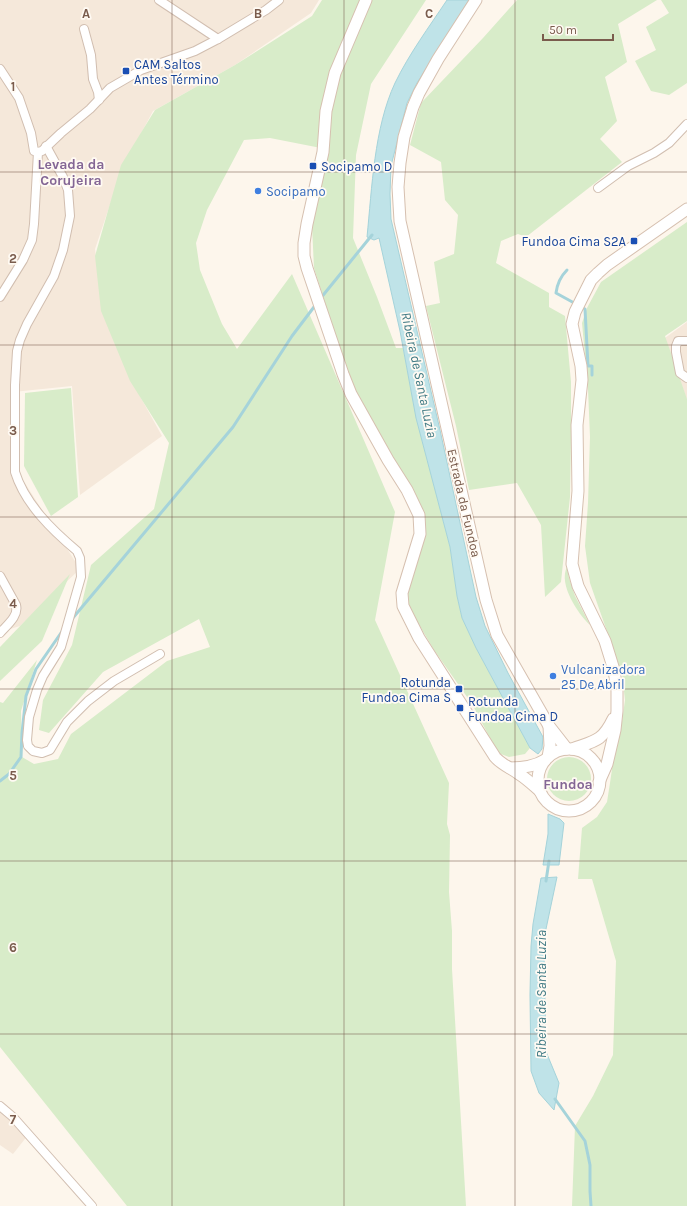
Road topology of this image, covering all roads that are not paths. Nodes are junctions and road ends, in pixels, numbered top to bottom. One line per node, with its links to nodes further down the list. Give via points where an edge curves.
1 (159, 0): 6 (street)
2 (279, 0): 6 (street)
3 (366, 0): 24 (main road, via 334,73 326,111 323,152 304,243 306,268 351,394 419,515 420,534 402,593 403,606 419,638 492,753 499,762)
4 (476, 0): 21 (main road, Estrada da Fundoa, via 438,59 413,107 400,163 400,221 486,600 497,635)
5 (84, 29): 8 (street)
6 (218, 39): 8 (street, via 141,70 110,88)
7 (0, 69): 11 (street, via 19,98 31,133 34,151)
8 (99, 100): 10 (street)
9 (687, 124): 12 (street, via 669,143 628,166)
10 (46, 146): 11 (street); 19 (street, via 68,190 70,216 54,276 27,324 17,351 14,460 18,483 28,500 77,551 81,577 61,647 37,690 29,717 28,746 33,751 42,753 50,750 68,722 88,701 114,681)
11 (38, 152): 14 (street, via 32,240 23,260)
12 (598, 188)
13 (687, 209): 20 (main road, via 598,272 591,280 573,318 582,380 577,425 578,484 572,564 578,586 605,641 614,670)
14 (0, 296)
15 (687, 341): 16 (street, via 678,341 676,346 680,373)
16 (687, 378)
17 (0, 576): 18 (street, via 17,609 16,614)
18 (0, 633)
19 (160, 654)
20 (617, 711): 22 (main road, via 603,736); 25 (main road, via 607,764)
21 (549, 726): 22 (main road, Estrada da Fundoa); 23 (main road, Estrada da Fundoa, via 550,746)
22 (570, 749): 23 (main road, via 559,751); 25 (main road, via 583,753 592,760 598,770)
23 (545, 760): 24 (main road, via 529,766); 26 (main road, via 538,778)
24 (509, 768): 26 (main road, via 526,778)
25 (600, 782): 26 (main road, via 595,796 588,804 566,811 553,807)
26 (540, 791)
27 (0, 1106): 28 (street, via 13,1117)
28 (92, 1206)

